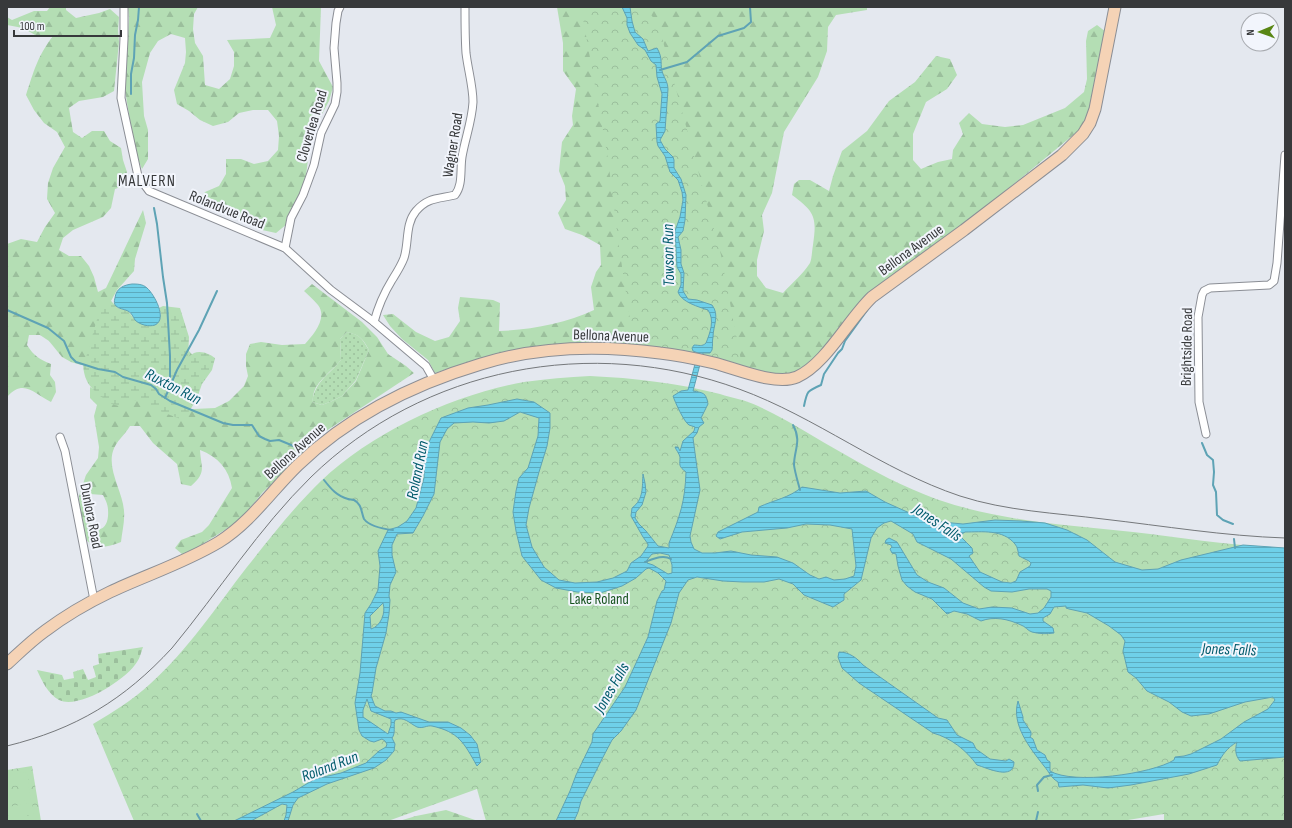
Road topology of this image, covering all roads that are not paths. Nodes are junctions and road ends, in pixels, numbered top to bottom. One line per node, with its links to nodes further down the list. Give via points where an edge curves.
1 (124, 7): 6 (street, Rolandvue Road, via 121,98 138,176 149,191)
2 (340, 7): 6 (street, Cloverlea Road, via 334,48 338,92 321,133 314,165 303,195 291,218)
3 (465, 7): 7 (street, Wagner Road, via 466,53 473,103 458,192 455,196 431,199 416,211 411,220 404,257 384,294)
4 (1115, 7): 8 (main road, Bellona Avenue, via 1095,110 1083,134 1062,155 872,297 860,308 814,366 800,375 774,380 683,356 628,349 586,348 499,359)
5 (1285, 155): 9 (street, Brightside Road, via 1274,281 1268,285 1210,288 1202,295 1198,317 1199,402)
6 (285, 248): 7 (street, Rolandvue Road, via 331,290)
7 (374, 322): 8 (street, Rolandvue Road, via 426,366)
8 (434, 380): 11 (main road, Bellona Avenue, via 375,408 326,440 296,467 239,528 220,541 192,557)
9 (1206, 434)
10 (60, 437): 11 (street, Dunlora Road, via 65,451)
11 (94, 600): 12 (main road, Bellona Avenue, via 46,630)
12 (7, 664)

